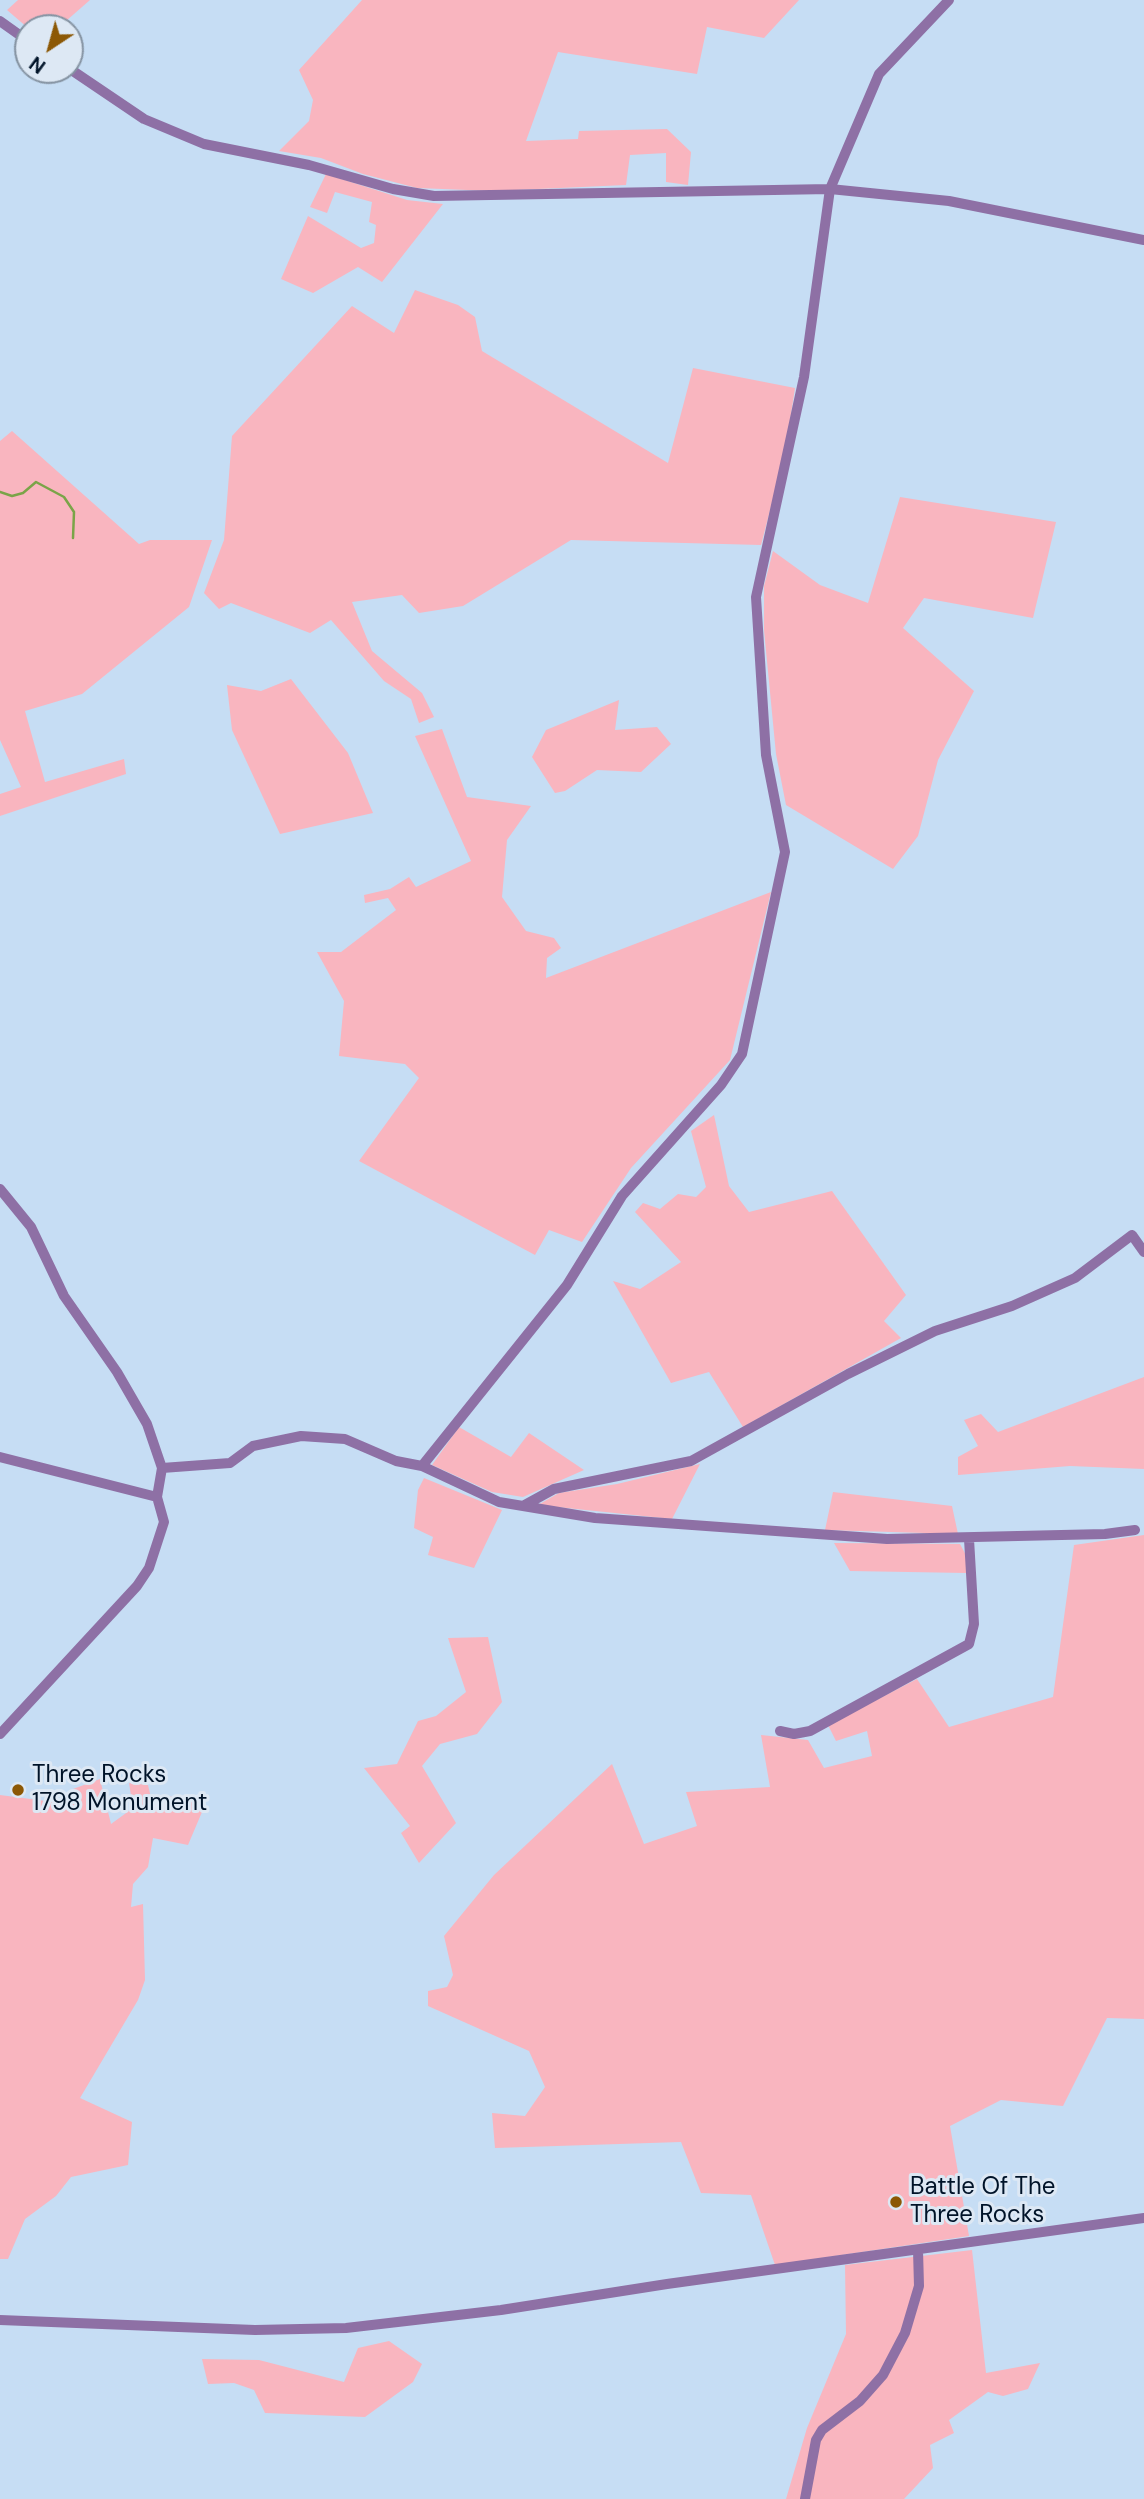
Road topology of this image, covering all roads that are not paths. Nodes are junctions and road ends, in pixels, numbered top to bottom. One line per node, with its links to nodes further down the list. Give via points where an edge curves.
1 (949, 0): 3 (street, via 879,74)
2 (84, 78): 3 (street, via 144,119 204,144 309,164 393,189 434,195)
3 (830, 189): 4 (street, via 949,201); 8 (street, via 804,377 756,597 766,755 785,852 742,1054 721,1085 622,1196 567,1285)
4 (1144, 240)
5 (0, 1189): 9 (street, via 31,1227 64,1296 147,1423)
6 (1144, 1252): 11 (street, via 1132,1236 1075,1278 1012,1306 935,1331 691,1461 554,1489)
7 (0, 1457): 10 (street)
8 (422, 1466): 9 (street, via 396,1461 345,1439 301,1436 253,1446 230,1463); 11 (street, via 499,1502)
9 (162, 1468): 10 (street)
10 (157, 1497): 15 (street, via 164,1522 149,1568)
11 (523, 1506): 13 (street, via 595,1518 730,1530)
12 (1135, 1530): 13 (street)
13 (969, 1539): 14 (street, via 974,1612 969,1644 810,1731)
14 (780, 1731)
15 (0, 1734)
16 (1144, 2218): 17 (street)
17 (918, 2250): 18 (street, via 346,2328 255,2330); 19 (street, via 919,2286 905,2333 883,2375 822,2430)
18 (0, 2320)
19 (805, 2499)

